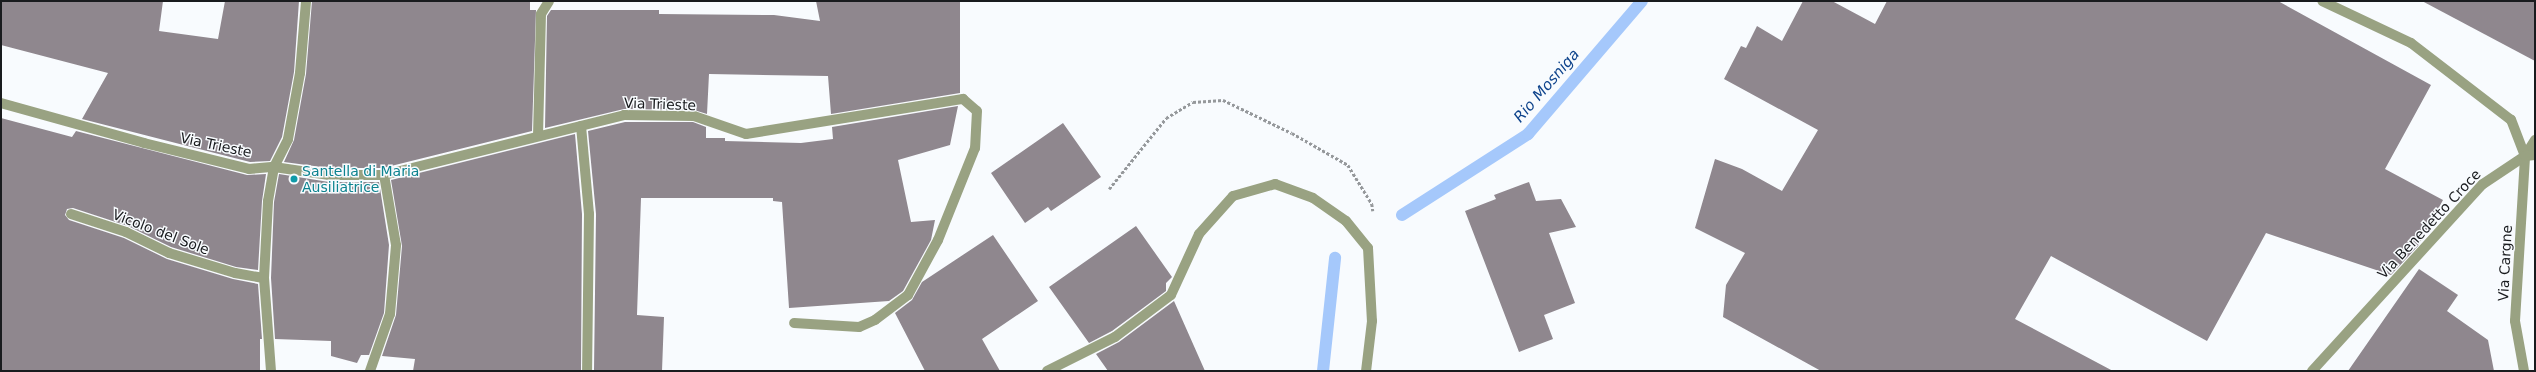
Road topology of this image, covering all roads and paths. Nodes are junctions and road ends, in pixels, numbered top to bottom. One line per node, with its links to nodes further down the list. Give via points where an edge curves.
1 (306, 1): 9 (street, via 300,73 289,132)
2 (549, 1): 6 (street, via 541,14)
3 (2322, 1): 8 (street, via 2411,43 2511,120)
4 (1, 103): 9 (street, Via Trieste, via 249,169)
5 (581, 126): 6 (street, Via Trieste); 15 (street, Via Trieste, via 624,115 694,116 746,134 963,99 977,111 975,148 938,240 908,295 875,320 860,327); 18 (street, via 589,214)
6 (538, 136): 10 (street, Via Trieste)
7 (2535, 140): 8 (street)
8 (2530, 155): 21 (street, Via Benedetto Croce, via 2483,184); 22 (street, Via Cargne, via 2516,321)
9 (274, 166): 10 (street, Via Trieste, via 329,175); 14 (street, via 268,201)
10 (384, 175): 17 (street, via 396,245 390,314)
11 (1109, 189): 13 (path, via 1166,118 1193,102 1223,100 1292,133 1348,164 1372,204 1374,219)
12 (71, 214): 14 (street, Vicolo del Sole, via 126,232 168,253 235,273)
13 (1368, 248): 19 (street, via 1346,221 1313,198 1276,184 1233,196 1199,234 1171,295 1115,338); 20 (street, via 1372,321)
14 (264, 278): 16 (street)
15 (794, 323)
16 (271, 371)
17 (370, 371)
18 (587, 371)
19 (1047, 371)
20 (1366, 371)
21 (2312, 371)
22 (2524, 371)

